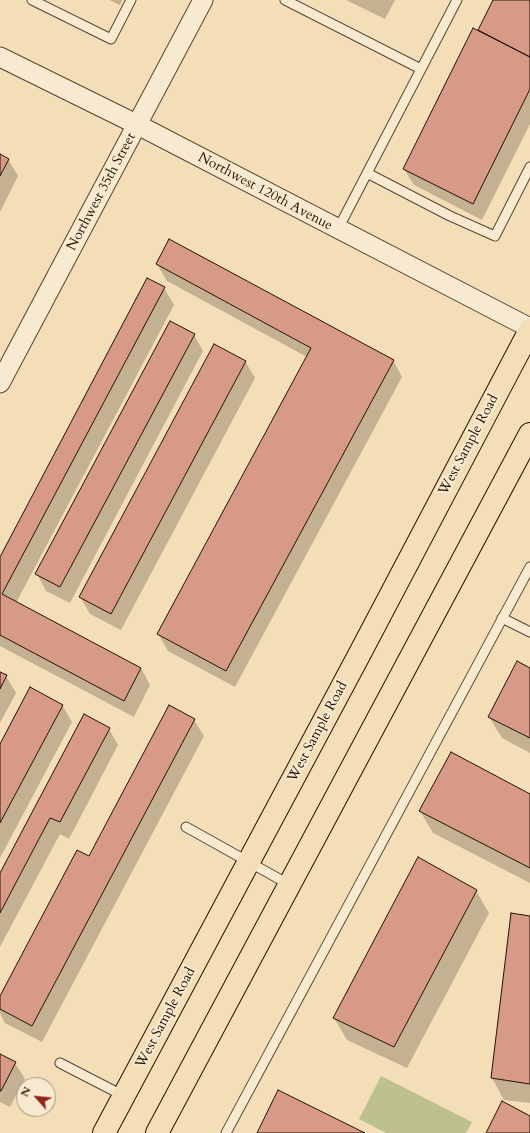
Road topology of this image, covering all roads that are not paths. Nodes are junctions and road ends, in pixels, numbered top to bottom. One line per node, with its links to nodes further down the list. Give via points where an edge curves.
1 (32, 0): 2 (lane, via 111,39)
2 (131, 0)
3 (203, 0): 8 (street, Northwest 35th Street)
4 (285, 0): 7 (lane)
5 (457, 0): 7 (lane)
6 (0, 56): 8 (street, Northwest 120th Avenue)
7 (421, 69): 10 (lane)
8 (138, 125): 11 (street, Northwest 120th Avenue); 13 (street, Northwest 35th Street)
9 (530, 167): 10 (lane, via 495,236)
10 (367, 173): 11 (lane)
11 (338, 229): 12 (street, Northwest 120th Avenue)
12 (530, 329): 20 (main road, West Sample Road)
13 (5, 362): 14 (street, Northwest 35th Street)
14 (0, 383)
15 (530, 434): 21 (main road)
16 (530, 567): 17 (lane)
17 (502, 618): 18 (lane); 26 (lane)
18 (530, 632)
19 (186, 827): 20 (lane)
20 (248, 862): 21 (lane); 23 (main road, West Sample Road)
21 (290, 884): 25 (main road)
22 (60, 1063): 23 (lane)
23 (124, 1096): 24 (main road, West Sample Road)
24 (104, 1133)
25 (157, 1133)
26 (226, 1133)

